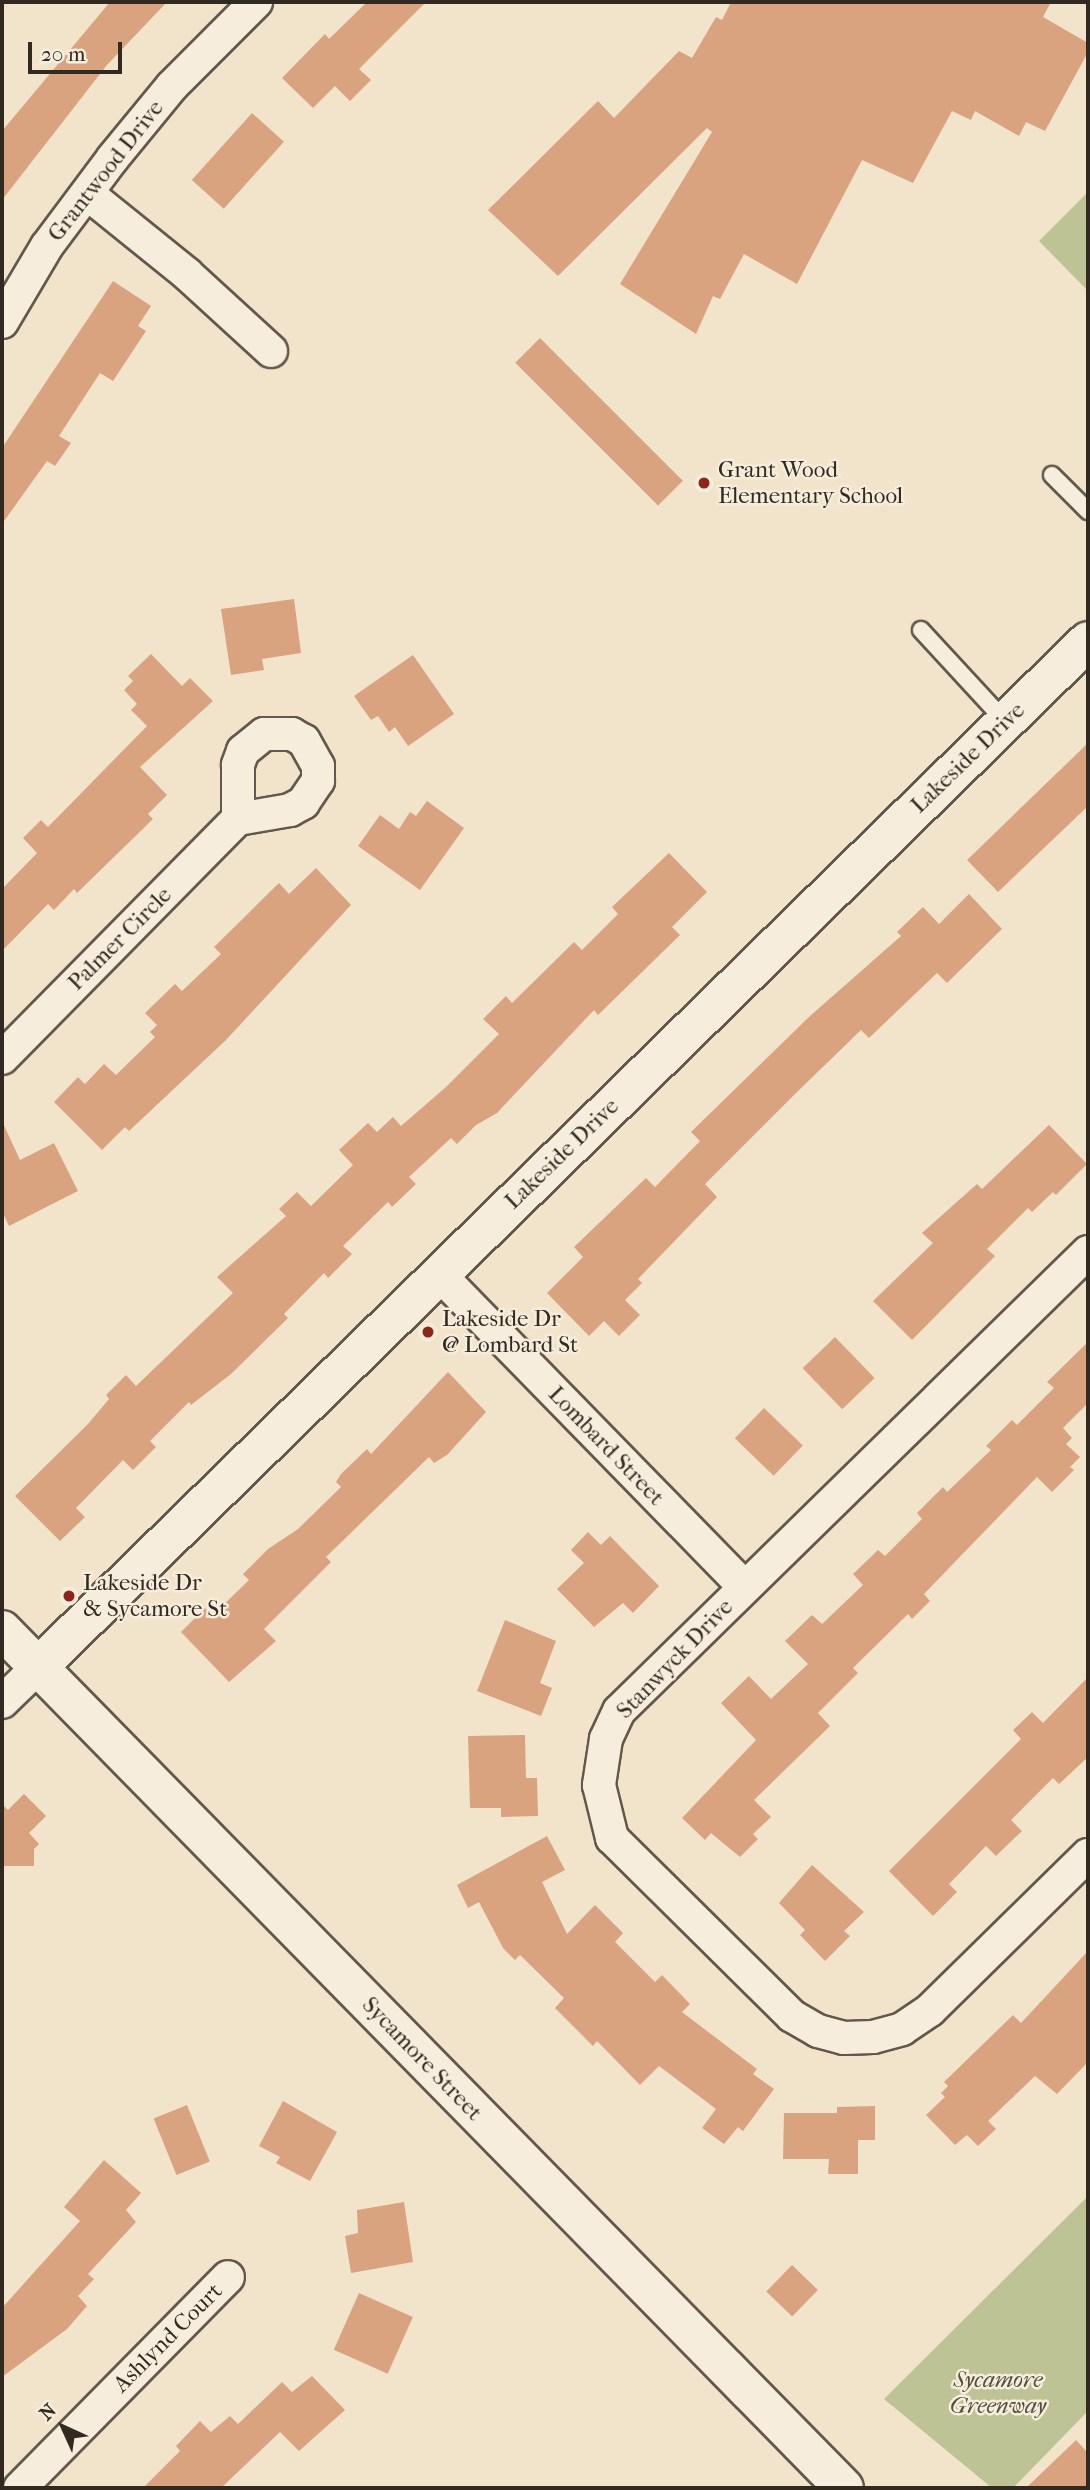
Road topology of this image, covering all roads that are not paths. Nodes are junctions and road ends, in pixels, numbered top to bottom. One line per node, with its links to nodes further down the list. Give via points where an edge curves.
1 (256, 2): 2 (street, Grantwood Drive, via 172,86)
2 (88, 194): 3 (street, Grantwood Drive, via 47,246); 4 (street, via 187,274)
3 (2, 322)
4 (271, 351)
5 (1052, 475): 6 (lane)
6 (1088, 510)
7 (921, 630): 9 (lane)
8 (1088, 642): 9 (street, Lakeside Drive)
9 (1006, 722): 13 (street, Lakeside Drive)
10 (238, 819): 11 (street, Palmer Circle)
11 (2, 1058)
12 (1088, 1252): 14 (street, Stanwyck Drive)
13 (439, 1275): 14 (street, Lombard Street); 16 (street, Lakeside Drive)
14 (744, 1587): 18 (street, Stanwyck Drive, via 619,1711 600,1762 602,1809 612,1838 792,2016 818,2031 844,2038 902,2029 930,2010)
15 (2, 1630): 16 (street, Sycamore Street)
16 (37, 1668): 17 (street); 21 (street, Sycamore Street)
17 (2, 1702)
18 (1088, 1855)
19 (228, 2277): 20 (street, Ashlynd Court)
20 (20, 2488)
21 (844, 2488)

